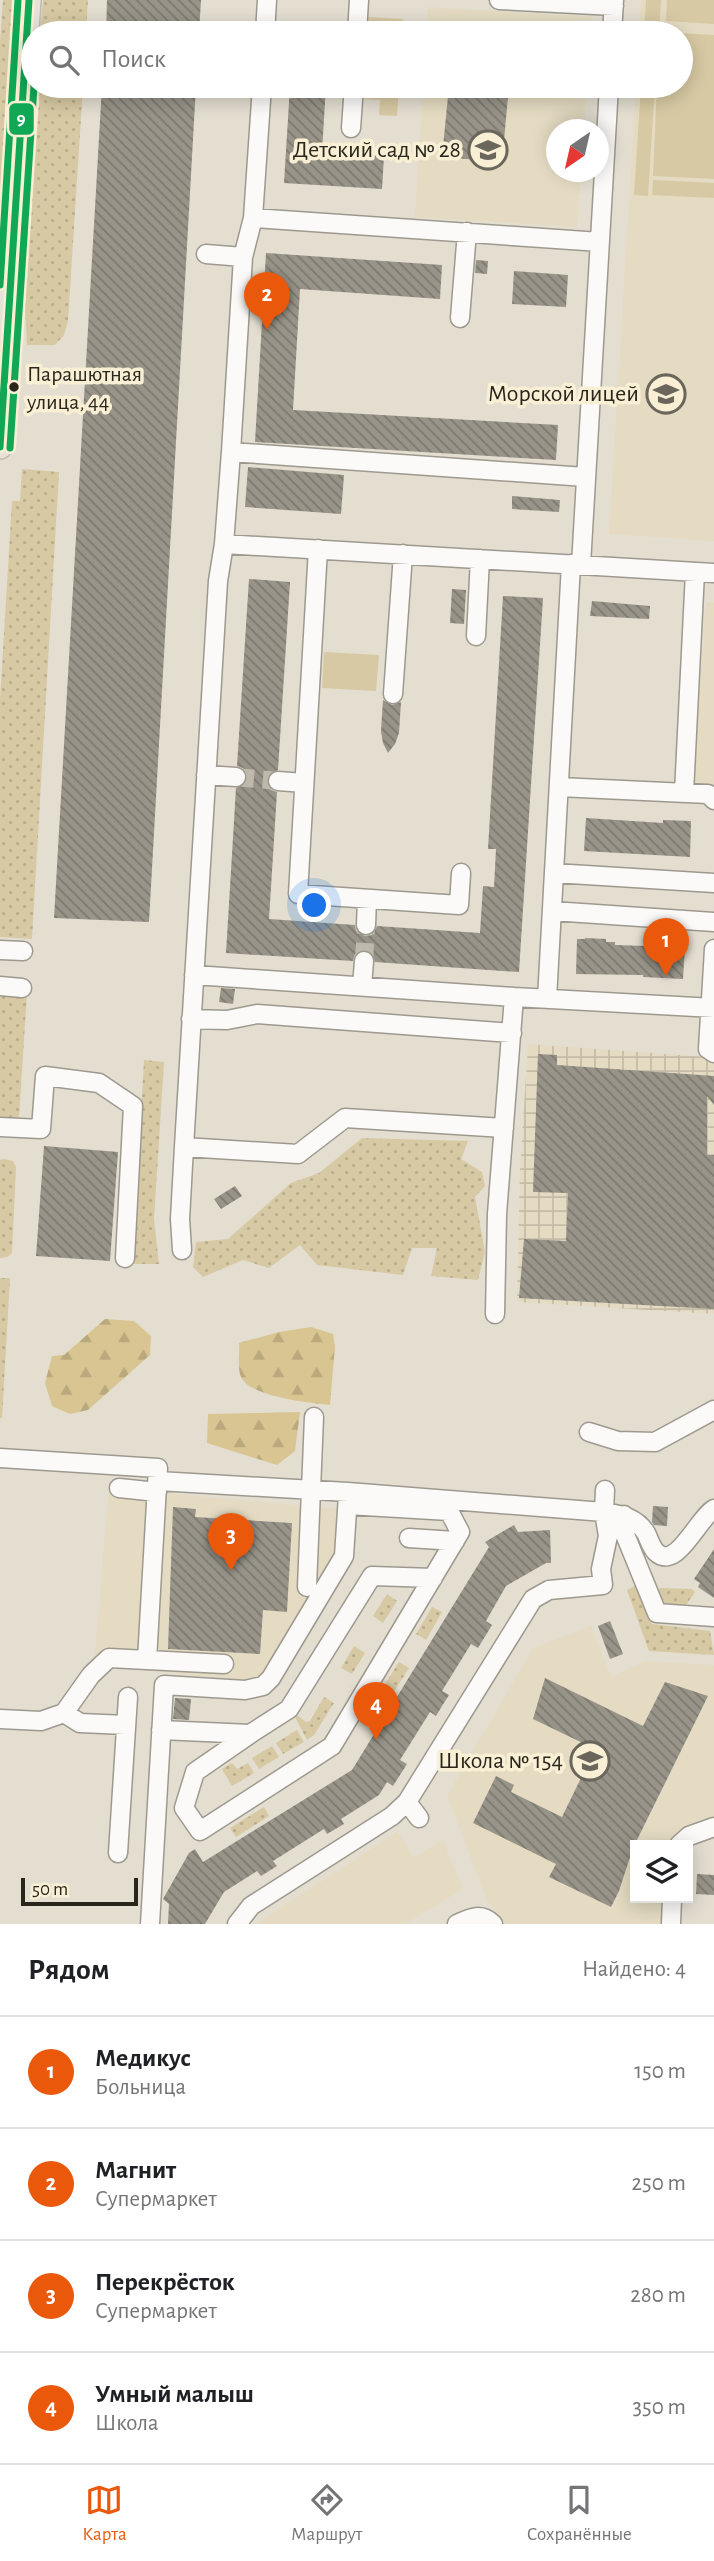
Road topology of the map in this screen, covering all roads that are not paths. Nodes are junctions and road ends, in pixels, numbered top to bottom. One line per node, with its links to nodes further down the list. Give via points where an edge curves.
1 (29, 0): 7 (main road)
2 (267, 0): 8 (lane)
3 (359, 0): 9 (lane)
4 (499, 0): 5 (lane)
5 (557, 2): 6 (lane)
6 (614, 3): 10 (lane)
7 (28, 21)
8 (266, 21)
9 (358, 21)
10 (613, 21)
11 (23, 98): 22 (main road)
12 (261, 98): 16 (lane)
13 (353, 98): 15 (lane)
14 (608, 98): 18 (lane)
15 (351, 128)
16 (253, 218): 17 (lane); 20 (lane)
17 (467, 232): 18 (lane); 21 (lane)
18 (600, 242): 24 (lane)
19 (206, 254): 20 (lane)
20 (243, 257): 23 (lane)
21 (460, 318)
22 (0, 447)
23 (231, 452): 24 (lane); 25 (lane)
24 (585, 477): 29 (lane)
25 (224, 544): 26 (lane); 34 (lane)
26 (318, 549): 27 (lane); 37 (lane)
27 (402, 554): 28 (lane); 33 (lane)
28 (480, 559): 29 (lane); 32 (lane)
29 (576, 564): 30 (lane); 38 (lane)
30 (695, 572): 31 (lane); 39 (lane)
31 (714, 573)
32 (476, 636)
33 (393, 694)
34 (206, 775): 35 (lane); 53 (lane)
35 (236, 778)
36 (278, 781): 37 (lane)
37 (304, 782): 44 (lane, via 298,894)
38 (559, 787): 39 (lane); 42 (lane)
39 (684, 793): 40 (lane, via 708,794)
40 (714, 800)
41 (461, 873): 44 (lane, via 459,905)
42 (554, 873): 43 (lane); 45 (lane)
43 (714, 883)
44 (368, 899): 47 (lane)
45 (552, 911): 46 (lane); 58 (lane)
46 (714, 922)
47 (366, 925)
48 (714, 949): 59 (lane)
49 (0, 950): 50 (lane); 51 (lane)
50 (23, 951)
51 (0, 956)
52 (364, 961): 55 (lane)
53 (194, 975): 55 (lane); 60 (lane)
54 (0, 986): 56 (lane)
55 (362, 986): 57 (lane)
56 (22, 988)
57 (514, 997): 58 (lane); 61 (lane)
58 (547, 999): 59 (lane)
59 (712, 1008): 62 (lane, via 708,1049)
60 (191, 1019): 61 (lane, via 227,1020 257,1014); 65 (lane)
61 (512, 1033): 64 (lane)
62 (714, 1053)
63 (0, 1127): 67 (lane, via 41,1129 46,1076 99,1083 133,1106)
64 (504, 1128): 65 (lane, via 345,1118 298,1154); 68 (lane)
65 (184, 1147): 66 (lane)
66 (182, 1250)
67 (125, 1258)
68 (495, 1314)
69 (714, 1410): 71 (lane, via 655,1442 618,1441)
70 (314, 1417): 75 (lane)
71 (589, 1432)
72 (0, 1458): 73 (lane)
73 (158, 1480): 74 (lane); 75 (lane); 86 (lane)
74 (119, 1488)
75 (310, 1490): 77 (lane); 84 (lane)
76 (605, 1490): 79 (lane)
77 (348, 1498): 79 (lane); 82 (lane, via 449,1511 460,1532); 92 (lane, via 344,1556 271,1678 263,1686 245,1690 164,1685)
78 (714, 1509): 80 (lane, via 698,1522 680,1550 665,1557 657,1553 639,1523)
79 (604, 1511): 80 (lane); 94 (lane, via 608,1536 601,1569 603,1585 549,1590 533,1599)
80 (624, 1515): 85 (lane, via 624,1532 657,1613)
81 (409, 1538): 82 (lane)
82 (455, 1541): 83 (lane)
83 (433, 1578): 93 (lane, via 372,1576 289,1709); 93 (lane, via 332,1746 200,1831 184,1808 195,1772)
84 (307, 1587)
85 (714, 1617)
86 (147, 1660): 87 (lane); 89 (lane, via 109,1658)
87 (224, 1664)
88 (128, 1697): 91 (lane)
89 (64, 1713): 90 (lane, via 41,1721); 91 (lane, via 80,1723)
90 (0, 1719)
91 (126, 1726): 98 (lane)
92 (161, 1730): 93 (lane); 100 (lane)
93 (250, 1734)
94 (407, 1802): 95 (lane); 101 (lane, via 251,1906)
95 (419, 1818)
96 (714, 1827): 97 (lane)
97 (685, 1840)
98 (118, 1853)
99 (672, 1903): 104 (lane)
100 (150, 1924)
101 (237, 1924)
102 (457, 1924): 103 (lane, via 475,1916)
103 (493, 1924)
104 (671, 1924)

